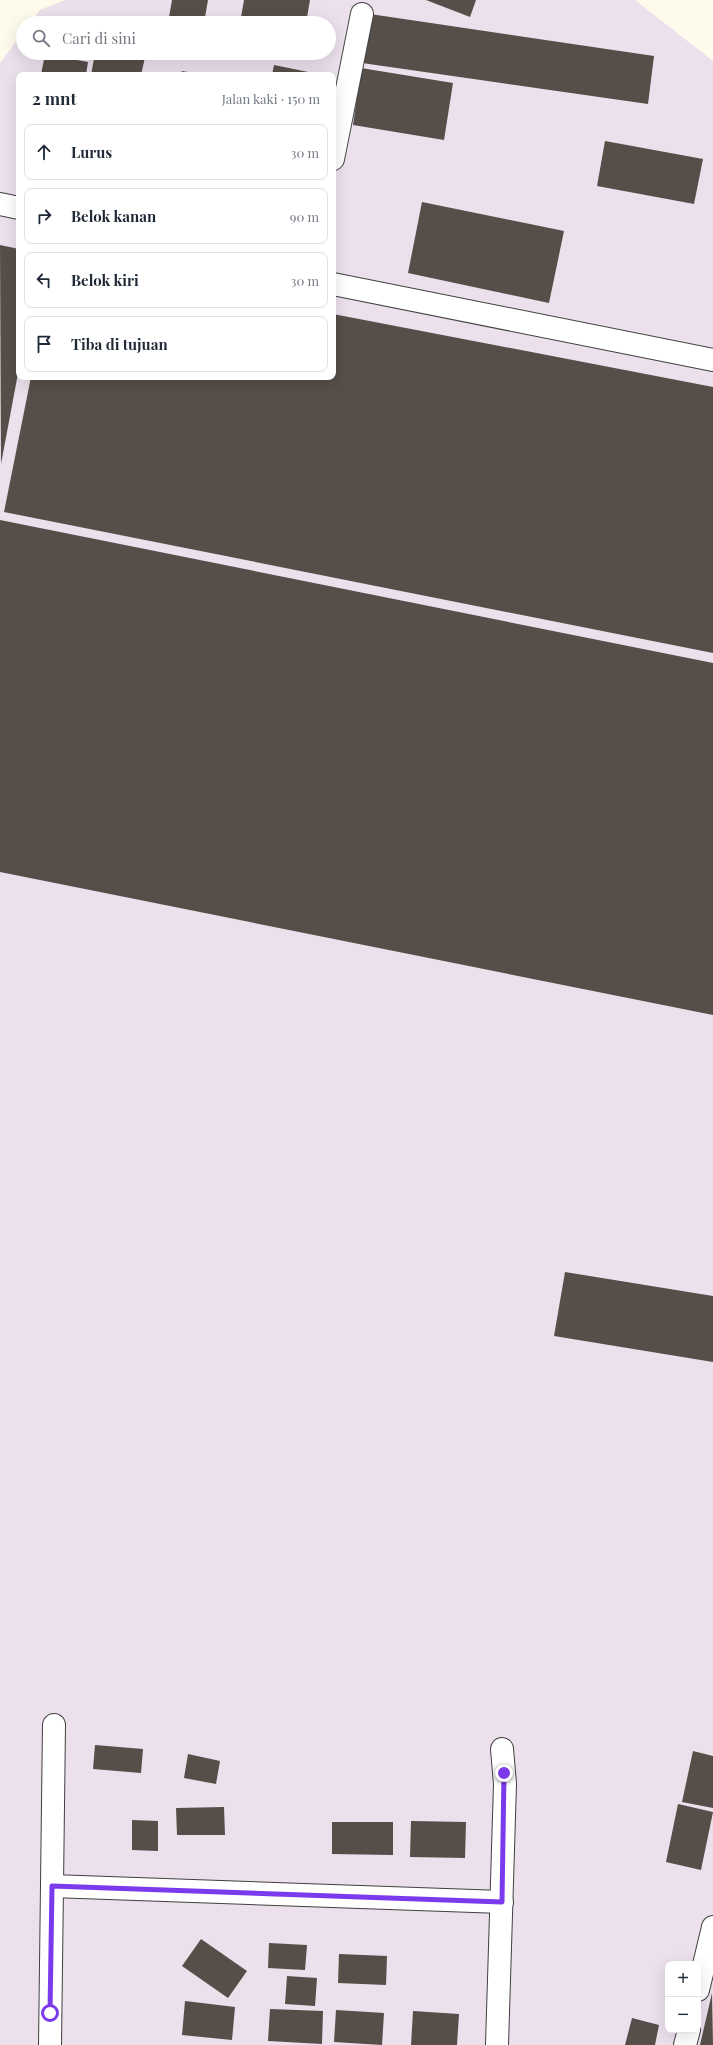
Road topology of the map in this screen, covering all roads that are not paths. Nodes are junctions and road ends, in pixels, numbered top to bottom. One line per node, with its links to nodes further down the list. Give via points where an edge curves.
1 (362, 14): 2 (street)
2 (336, 144)
3 (0, 204): 4 (street)
4 (16, 207)
5 (336, 285): 6 (street)
6 (713, 360)
7 (54, 1725): 9 (street)
8 (502, 1749): 10 (street, via 505,1784)
9 (52, 1886): 10 (street); 14 (street)
10 (502, 1902): 15 (street)
11 (713, 1927): 12 (street)
12 (701, 1977)
13 (688, 2033): 16 (street)
14 (50, 2045)
15 (497, 2045)
16 (685, 2045)

